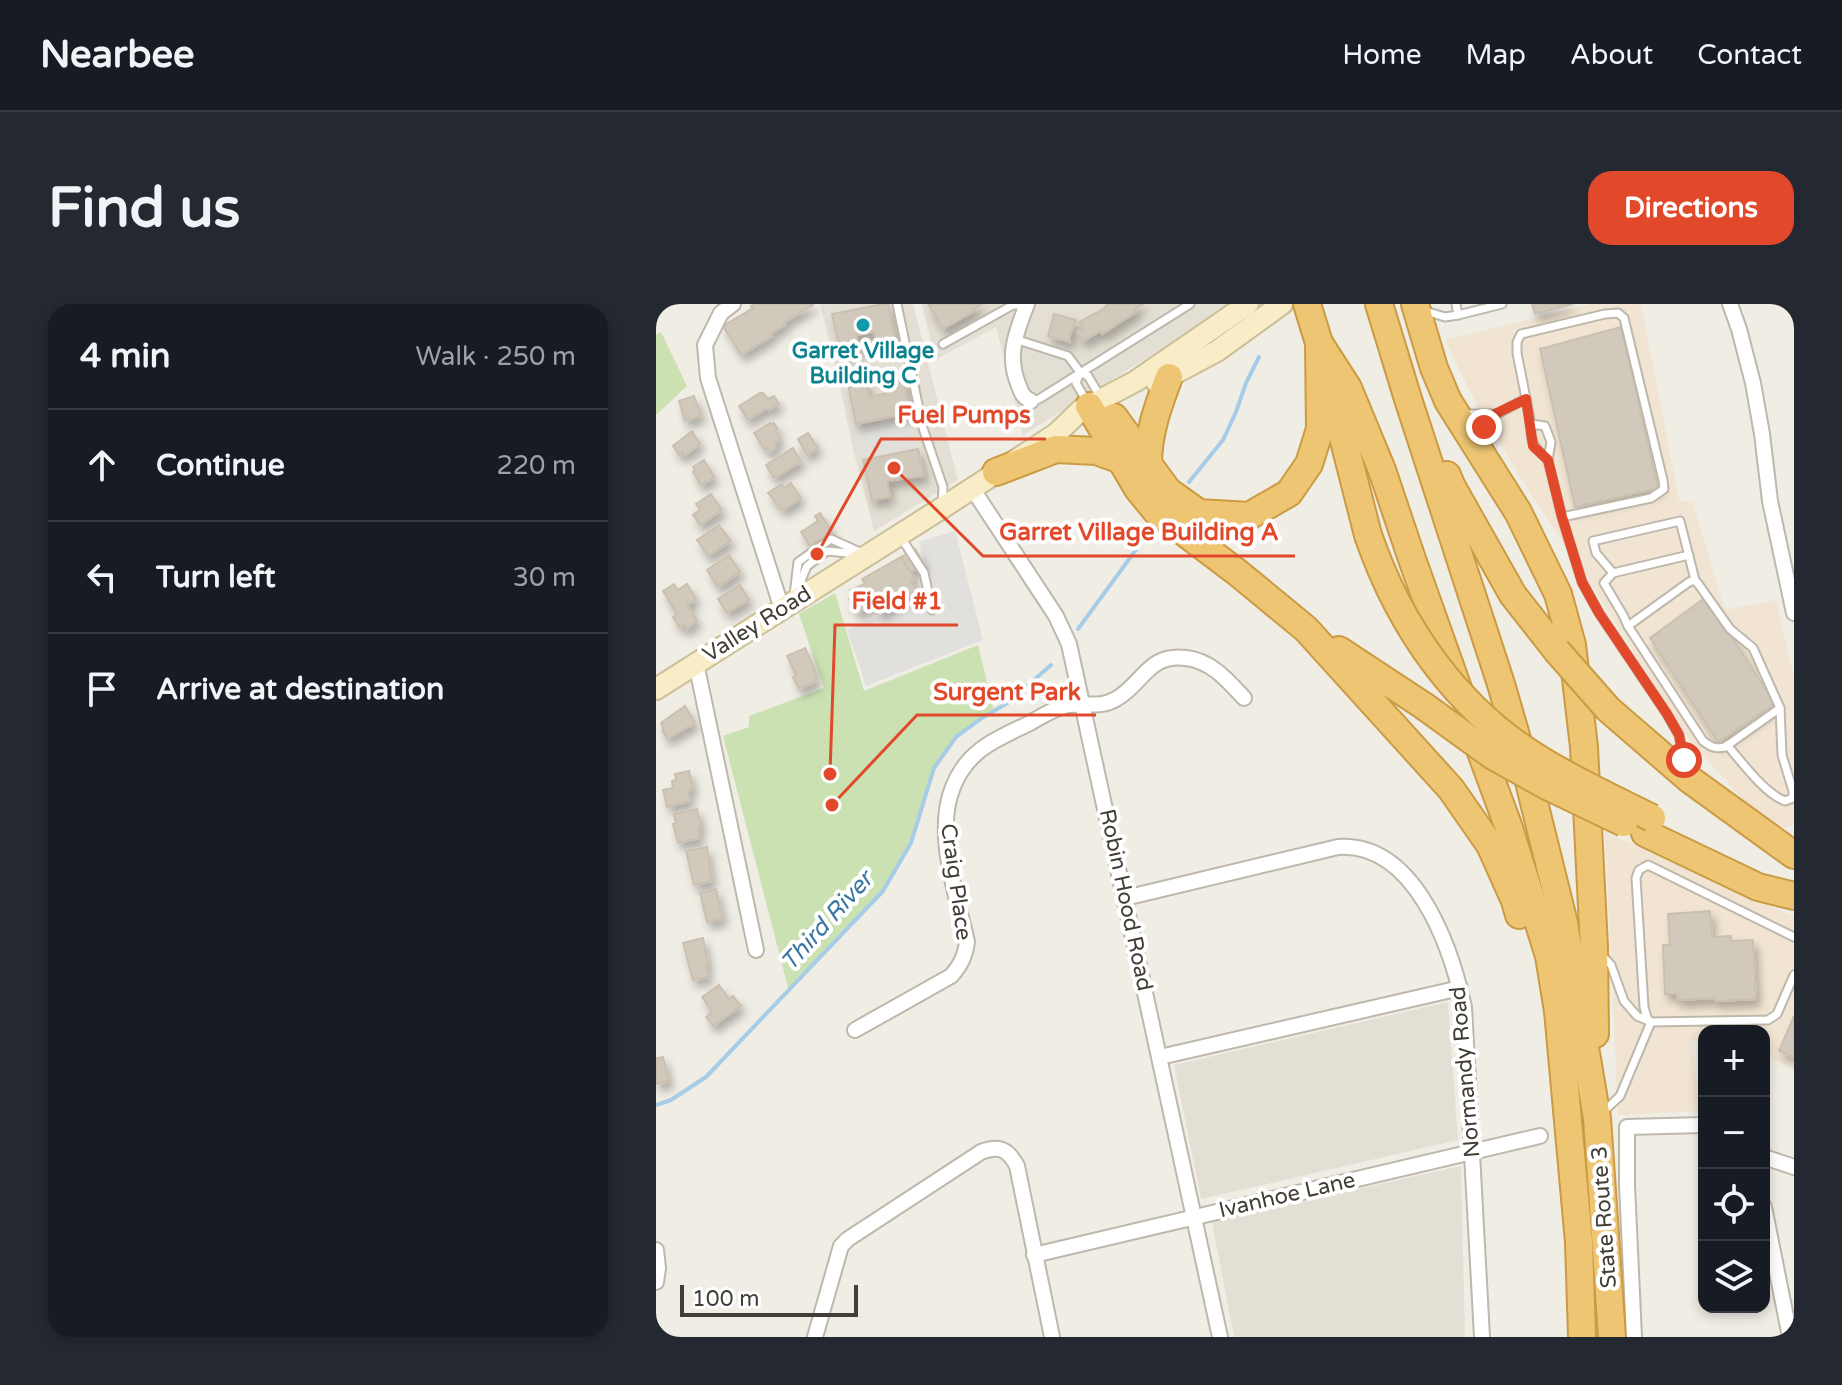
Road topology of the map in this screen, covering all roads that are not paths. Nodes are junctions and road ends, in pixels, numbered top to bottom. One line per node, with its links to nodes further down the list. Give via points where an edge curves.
1 (733, 304): 38 (street, via 721,313 705,345 708,378)
2 (897, 304): 31 (lane, via 923,428 943,487)
3 (1027, 304): 14 (street); 16 (lane, via 1013,305)
4 (1190, 304): 17 (lane)
5 (1248, 304): 21 (main road, Valley Road)
6 (1282, 304): 18 (main road, Valley Road, via 1217,351)
7 (1307, 304): 15 (highway)
8 (1379, 304): 50 (highway, bridge, via 1452,487 1513,595 1608,709); 63 (highway, via 1526,770 1564,923)
9 (1456, 304): 13 (lane)
10 (1502, 304): 13 (lane)
11 (1730, 304): 40 (street, via 1753,383)
12 (1415, 305): 13 (lane, via 1445,317); 22 (highway)
13 (1458, 315)
14 (1015, 339): 17 (lane, via 1068,356); 20 (street, via 1013,371)
15 (1319, 343): 28 (highway, via 1320,429 1309,464 1289,493 1249,516 1199,513 1168,491); 51 (highway, bridge, via 1368,535 1411,630 1441,672 1500,731); 64 (highway, State Route 3, via 1348,388 1382,470 1509,828 1549,956)
16 (943, 344)
17 (1080, 372): 20 (lane); 21 (lane, via 1088,376); 21 (lane, via 1076,383)
18 (1169, 377): 21 (main road, Valley Road); 28 (highway, via 1151,425)
19 (1526, 399): 23 (lane); 24 (lane); 32 (lane, via 1517,353 1521,334 1605,314 1624,318 1664,489 1651,498)
20 (1031, 401)
21 (1099, 408): 26 (highway); 28 (highway); 29 (main road, Valley Road, via 1082,424 1060,430)
22 (1454, 411): 23 (lane); 25 (highway)
23 (1495, 414): 25 (lane, via 1479,436)
24 (1531, 424): 27 (lane, via 1533,446); 27 (lane, via 1545,426 1551,442)
25 (1480, 454): 56 (highway, via 1518,512 1558,594 1572,645 1584,747)
26 (1121, 460): 29 (highway, via 1096,451 1056,449); 42 (highway, via 1156,511)
27 (1548, 460): 32 (lane)
28 (1148, 465)
29 (996, 472): 30 (main road, Valley Road)
30 (972, 488): 31 (main road, Valley Road); 46 (street, Robin Hood Road, via 1056,616 1069,644)
31 (942, 508): 33 (main road, Valley Road)
32 (1562, 517): 50 (lane, via 1582,582 1679,735)
33 (899, 535): 34 (main road, Valley Road); 39 (lane, via 924,573)
34 (867, 555): 38 (main road, Valley Road); 38 (lane, via 831,539 798,562)
35 (1689, 555): 36 (lane); 36 (lane, via 1680,521 1593,541); 37 (lane)
36 (1613, 573): 41 (lane, via 1604,583)
37 (1695, 580): 41 (lane); 47 (lane, via 1730,629 1753,648)
38 (787, 605): 43 (main road, Valley Road)
39 (932, 610)
40 (1794, 613)
41 (1628, 626): 48 (lane, via 1703,741 1717,749)
42 (1306, 629): 51 (highway, bridge, via 1506,763 1545,785); 64 (highway, via 1451,789 1490,845 1515,901 1533,965 1554,1088)
43 (696, 663): 44 (main road, Valley Road); 57 (street)
44 (656, 689)
45 (1244, 698): 46 (street, Craig Place, via 1222,674 1185,657 1151,665 1113,701)
46 (1083, 704): 54 (street, Robin Hood Road); 61 (street, Craig Place, via 1066,706 998,738 961,771 948,806 946,839 965,954 951,976)
47 (1780, 708): 48 (lane); 49 (lane, via 1782,755)
48 (1727, 745): 49 (lane, via 1769,792 1785,801 1793,798)
49 (1791, 771)
50 (1689, 779): 52 (highway)
51 (1648, 826): 53 (highway)
52 (1794, 855)
53 (1794, 895)
54 (1125, 898): 59 (street, Normandy Road, via 1352,846 1404,874 1437,922); 62 (street, Robin Hood Road)
55 (1794, 937): 60 (lane, via 1648,865 1639,870 1644,1007)
56 (1594, 947): 60 (lane, via 1611,965 1624,1001); 63 (highway)
57 (756, 950)
58 (1794, 975): 60 (lane, via 1777,1014 1768,1020)
59 (1460, 988): 62 (street); 67 (street, Normandy Road)
60 (1651, 1022): 63 (lane, via 1620,1096)
61 (855, 1030)
62 (1160, 1057): 70 (street, Robin Hood Road)
63 (1596, 1108): 80 (highway, State Route 3)
64 (1567, 1116): 79 (highway, State Route 3)
65 (1698, 1125): 81 (street, via 1627,1127)
66 (1540, 1136): 67 (street, Ivanhoe Lane)
67 (1472, 1152): 70 (street, Ivanhoe Lane); 78 (street, Normandy Road)
68 (1770, 1159): 69 (street)
69 (1794, 1167)
70 (1195, 1217): 73 (street, Ivanhoe Lane); 77 (street, Robin Hood Road)
71 (1770, 1237): 82 (street)
72 (656, 1250): 74 (street)
73 (1034, 1255): 75 (street, via 1017,1166 1011,1155 990,1148 841,1246); 76 (street)
74 (656, 1282)
75 (815, 1337)
76 (1052, 1337)
77 (1220, 1337)
78 (1482, 1337)
79 (1582, 1337)
80 (1612, 1337)
81 (1634, 1337)
82 (1790, 1337)

